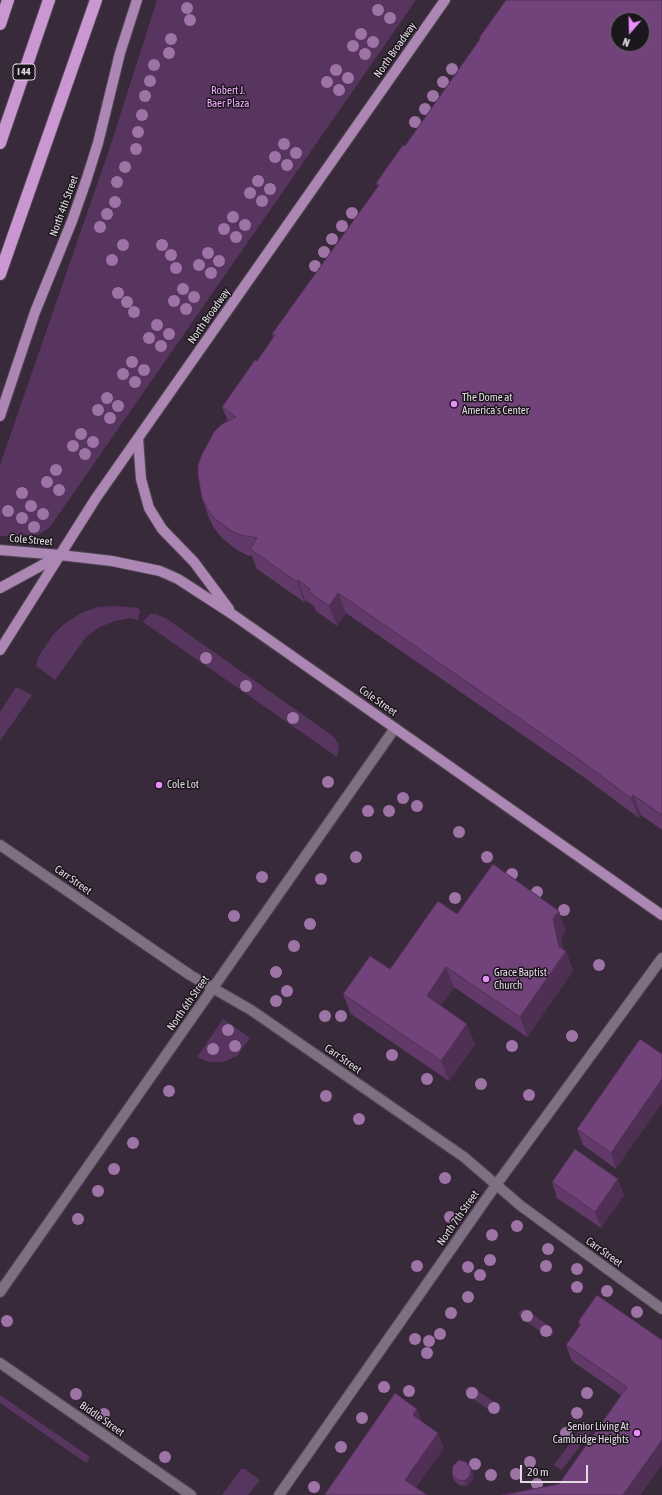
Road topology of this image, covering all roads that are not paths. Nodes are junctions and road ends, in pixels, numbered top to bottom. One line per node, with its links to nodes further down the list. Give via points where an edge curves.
1 (8, 0): 6 (highway)
2 (49, 0): 7 (highway, I 44)
3 (96, 0): 8 (highway)
4 (137, 0): 9 (main road, North 4th Street, via 86,180 35,312)
5 (444, 0): 10 (main road, North Broadway)
6 (0, 24)
7 (0, 143)
8 (0, 274)
9 (0, 416)
10 (138, 438): 12 (main road, North Broadway); 14 (main road, via 141,480 149,508 162,529 198,567)
11 (0, 550): 12 (main road, Cole Street)
12 (60, 555): 13 (main road, Cole Street); 14 (main road, Cole Street, via 160,571 178,579); 15 (main road, North Broadway)
13 (0, 588)
14 (232, 614): 16 (main road, Cole Street)
15 (0, 650)
16 (395, 728): 18 (main road, Cole Street); 20 (street, North 6th Street)
17 (0, 844): 20 (street, Carr Street)
18 (662, 915)
19 (662, 958): 21 (street, North 7th Street)
20 (213, 989): 21 (street, Carr Street, via 251,1010 464,1157); 22 (street, North 6th Street)
21 (496, 1185): 23 (street, Carr Street, via 527,1211); 26 (street, North 7th Street)
22 (0, 1292)
23 (662, 1308)
24 (0, 1363): 25 (street, Biddle Street)
25 (191, 1495)
26 (279, 1495)

